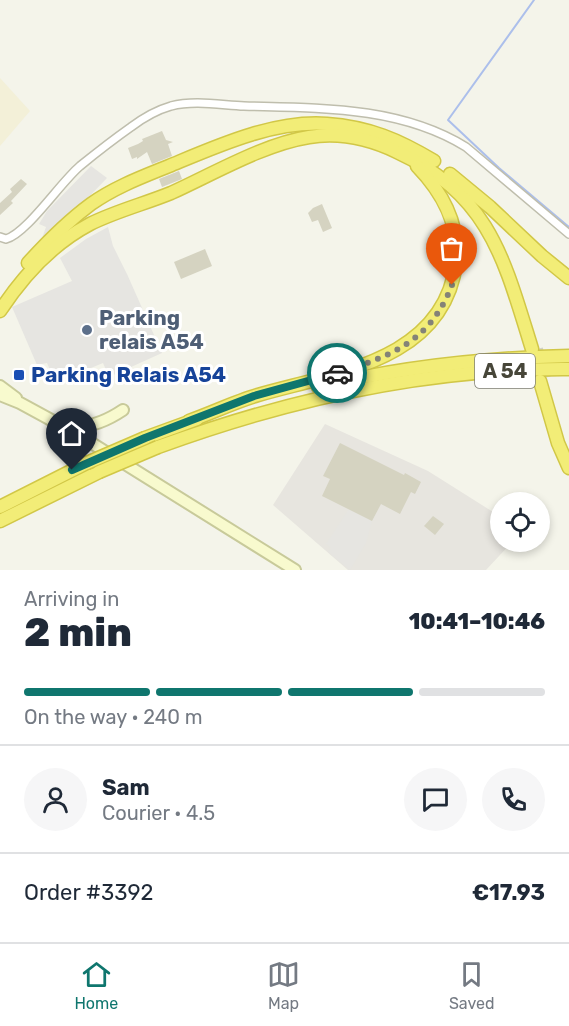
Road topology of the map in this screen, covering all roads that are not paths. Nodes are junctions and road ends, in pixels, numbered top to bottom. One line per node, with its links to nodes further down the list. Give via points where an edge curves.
1 (407, 156): 2 (highway, via 446,181 483,223 507,268 535,349 506,251 490,222); 7 (highway, via 374,142 328,135 290,141 253,155 79,231 26,275); 14 (highway, via 442,196 456,240 452,285 433,320 412,340 379,360 254,396)
2 (457, 180): 5 (highway); 6 (highway, via 411,147 353,127 313,125 244,136 105,195 44,246)
3 (569, 234): 4 (street, via 449,137 379,115 343,109 198,104 154,112 131,127 80,167 19,233 6,239)
4 (0, 237)
5 (569, 278)
6 (0, 295)
7 (0, 311)
8 (569, 356): 14 (highway, A 54, via 401,369 272,397)
9 (566, 370): 19 (highway, A 54, bridge, via 450,376 342,393 240,419 99,472)
10 (0, 386): 12 (main road)
11 (0, 395): 12 (main road)
12 (20, 403): 15 (main road)
13 (123, 410): 15 (main road, via 81,427)
14 (189, 421): 18 (highway, A 54, bridge, via 87,463)
15 (58, 424): 20 (main road)
16 (569, 454): 17 (highway, via 543,381 558,443)
17 (569, 468)
18 (0, 507)
19 (0, 521)
20 (295, 570)

